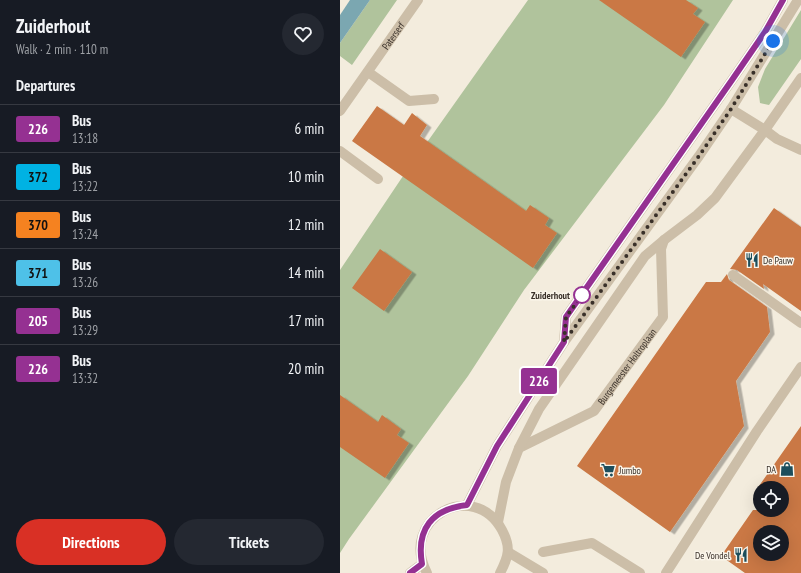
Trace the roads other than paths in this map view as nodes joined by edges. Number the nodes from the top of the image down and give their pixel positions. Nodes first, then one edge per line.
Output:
1 (418, 0) edge
2 (783, 0) edge
3 (798, 0) edge
4 (368, 72) junction
5 (801, 78) edge
6 (801, 90) edge
7 (434, 99) dead end
8 (731, 109) junction
9 (780, 109) junction
10 (340, 111) edge
11 (765, 130) junction
12 (801, 150) edge
13 (340, 151) edge
14 (378, 179) dead end
15 (664, 240) junction
16 (733, 275) dead end
17 (801, 323) edge
18 (564, 342) junction
19 (801, 367) edge
20 (519, 448) junction
21 (467, 505) junction
22 (498, 522) junction
23 (508, 552) junction
24 (543, 552) dead end
25 (422, 564) junction
26 (410, 573) edge
27 (427, 573) edge
28 (500, 573) edge
29 (543, 573) edge
30 (640, 573) edge
31 (666, 573) edge

1 - 4 street, Paterserf
2 - 18 street
3 - 8 street
4 - 7 street
4 - 10 street, Paterserf
5 - 9 street
6 - 9 street
8 - 11 street
8 - 18 street
9 - 11 street
11 - 12 street
11 - 15 street
13 - 14 street
15 - 20 street
15 - 20 street, Burgemeester Holtroplaan
16 - 17 street
18 - 21 street
19 - 31 street
20 - 22 street
21 - 22 street
21 - 25 street
22 - 23 street
23 - 28 street
23 - 29 street
24 - 30 street
25 - 26 street
25 - 27 street

